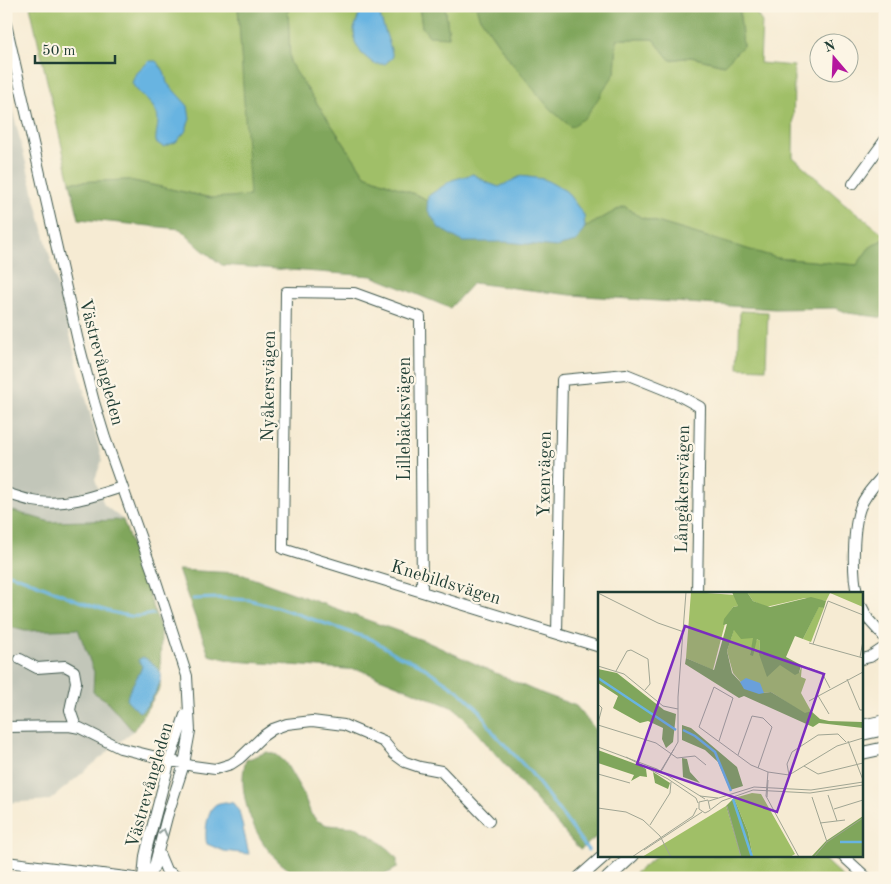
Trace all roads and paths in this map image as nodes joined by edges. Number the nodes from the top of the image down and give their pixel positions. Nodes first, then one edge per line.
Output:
1 (6, 24) edge
2 (8, 38) edge
3 (885, 140) edge
4 (853, 184) dead end
5 (354, 293) joint
6 (626, 374) joint
7 (885, 473) edge
8 (122, 487) junction
9 (6, 493) edge
10 (283, 549) joint
11 (422, 591) junction
12 (697, 592) edge
13 (857, 592) edge
14 (864, 611) edge
15 (557, 633) junction
16 (885, 638) edge
17 (598, 646) edge
18 (885, 647) edge
19 (864, 659) edge
20 (20, 660) dead end
21 (189, 702) junction
22 (885, 720) edge
23 (864, 725) edge
24 (6, 727) edge
25 (76, 727) junction
26 (885, 729) edge
27 (864, 734) edge
28 (885, 748) edge
29 (864, 752) edge
30 (170, 760) junction
31 (184, 764) junction
32 (489, 821) dead end
33 (158, 851) junction
34 (144, 856) junction
35 (604, 856) edge
36 (632, 856) edge
37 (843, 856) edge
38 (6, 862) edge
39 (121, 875) junction
40 (6, 877) edge
41 (18, 878) edge
42 (134, 878) edge
43 (143, 878) edge
44 (148, 878) edge
45 (179, 878) edge
46 (579, 878) edge
47 (608, 878) edge
48 (867, 878) edge

1 - 2 street, Västrevångleden
2 - 8 street, Västrevångleden
3 - 4 street
5 - 10 street, Nyåkersvägen
5 - 11 street, Lillebäcksvägen
6 - 12 street, Långåkersvägen
6 - 15 street, Yxenvägen
7 - 13 street
8 - 9 street
8 - 21 street, Västrevångleden
10 - 11 street, Knebildsvägen
11 - 15 street, Knebildsvägen
14 - 16 street
15 - 17 street, Knebildsvägen
18 - 19 street
20 - 25 street
21 - 30 street, Västrevångleden
21 - 31 street, Västrevångleden
22 - 23 street
24 - 25 street
25 - 30 street
26 - 27 main road
28 - 29 main road
30 - 31 street
30 - 34 street, Västrevångleden
31 - 32 street
33 -> 31 street, Västrevångleden
33 - 44 street, Västrevångleden
33 - 45 street
34 - 39 street
34 - 43 street, Västrevångleden
35 - 46 main road
36 - 47 main road
37 - 48 street
38 - 39 street
39 - 42 street
40 - 41 street

